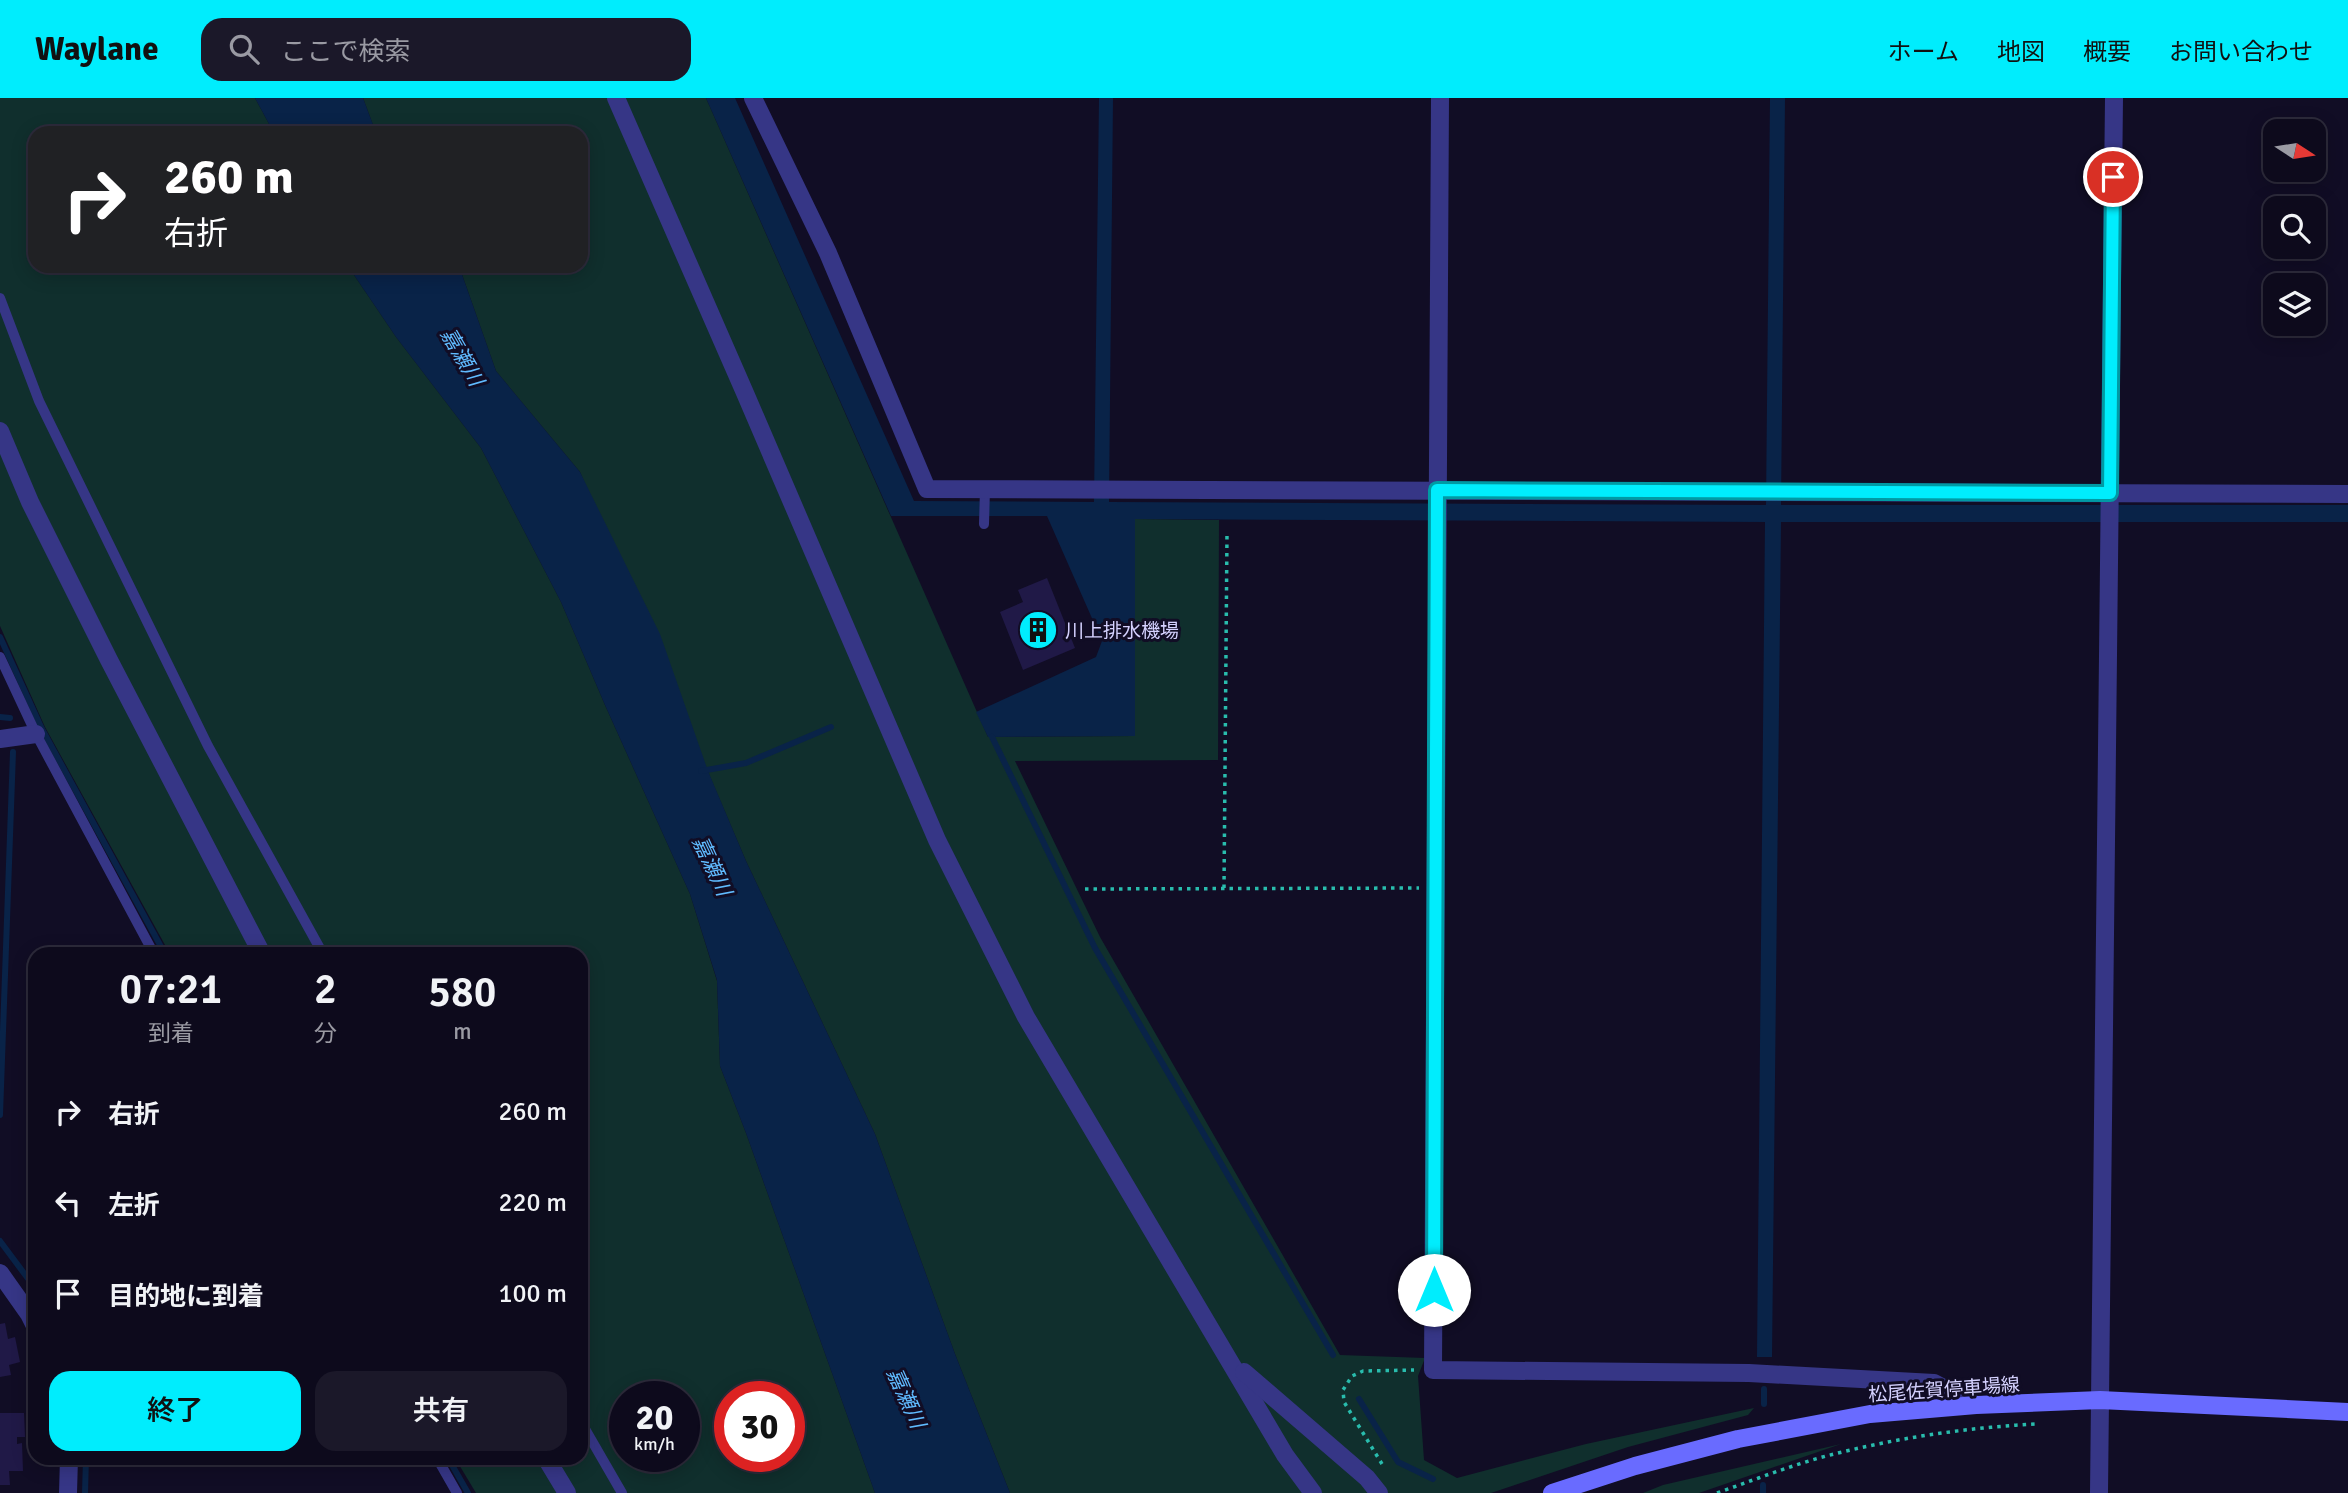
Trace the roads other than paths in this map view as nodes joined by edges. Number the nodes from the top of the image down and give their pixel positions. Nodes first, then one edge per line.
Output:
1 (615, 98) edge
2 (753, 98) edge
3 (1440, 98) edge
4 (2114, 98) edge
5 (0, 298) edge
6 (0, 431) edge
7 (985, 489) junction
8 (1437, 490) junction
9 (2110, 493) junction
10 (2348, 494) edge
11 (984, 524) dead end
12 (0, 657) edge
13 (36, 734) junction
14 (0, 739) edge
15 (150, 947) edge
16 (258, 947) edge
17 (319, 947) edge
18 (0, 1273) edge
19 (28, 1313) edge
20 (1232, 1362) junction
21 (2100, 1400) junction
22 (1976, 1405) junction
23 (2348, 1412) edge
24 (588, 1434) edge
25 (69, 1465) edge
26 (441, 1465) edge
27 (550, 1465) edge
28 (68, 1493) edge
29 (457, 1493) edge
30 (567, 1493) edge
31 (622, 1493) edge
32 (1313, 1493) edge
33 (1379, 1493) edge
34 (1552, 1493) edge
35 (2099, 1493) edge

1 - 20 street
2 - 7 street
3 - 8 street
4 - 9 street
5 - 17 lane
6 - 16 street
7 - 8 street
7 - 11 lane
8 - 9 street
8 - 22 street
9 - 10 street
9 - 21 street
12 - 13 lane
13 - 14 street
13 - 15 lane
18 - 19 street
20 - 32 street
20 - 33 street
21 - 22 main road, 松尾佐賀停車場線
21 - 23 main road, 松尾佐賀停車場線
21 - 35 street
22 - 34 main road, 松尾佐賀停車場線
24 - 31 lane
25 - 28 street
26 - 29 lane
27 - 30 street

